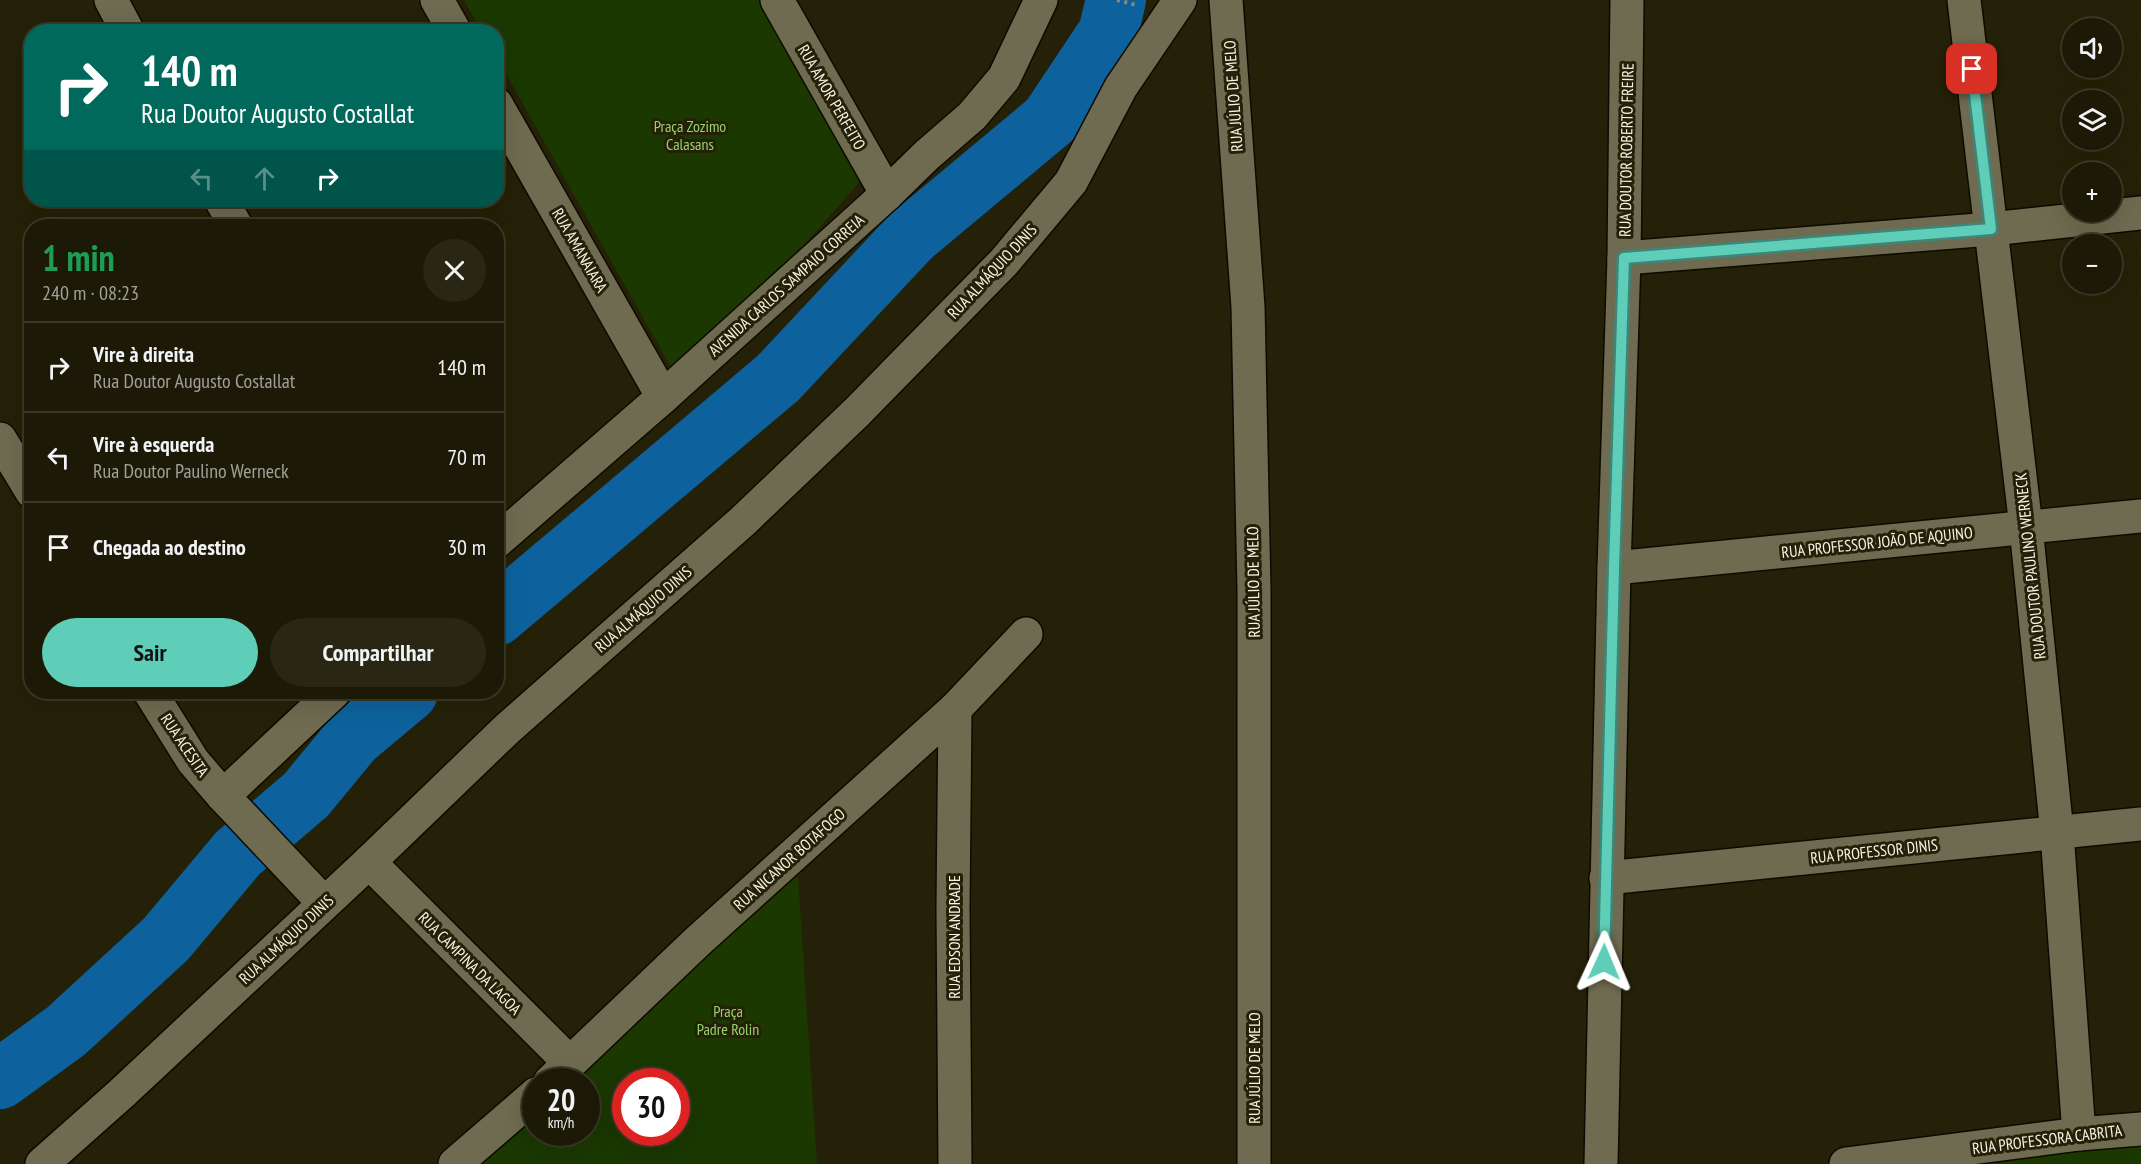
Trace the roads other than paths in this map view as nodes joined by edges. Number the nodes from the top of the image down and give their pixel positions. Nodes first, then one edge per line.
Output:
1 (111, 0) edge
2 (437, 0) edge
3 (777, 0) edge
4 (1041, 0) edge
5 (1180, 0) edge
6 (1226, 0) edge
7 (1627, 0) edge
8 (1964, 0) edge
9 (124, 24) edge
10 (450, 24) edge
11 (504, 118) edge
12 (887, 194) junction
13 (2141, 213) edge
14 (1991, 229) junction
15 (1624, 258) junction
16 (663, 397) junction
17 (0, 439) edge
18 (24, 479) edge
19 (2141, 516) edge
20 (2026, 527) junction
21 (504, 535) edge
22 (1614, 568) junction
23 (1026, 634) dead end
24 (154, 699) edge
25 (327, 699) edge
26 (955, 709) junction
27 (230, 803) junction
28 (2141, 824) edge
29 (2057, 833) junction
30 (369, 862) junction
31 (1606, 878) junction
32 (324, 903) junction
33 (556, 1068) edge
34 (564, 1068) edge
35 (522, 1106) edge
36 (2141, 1129) edge
37 (2079, 1134) junction
38 (1900, 1161) edge
39 (42, 1164) edge
40 (455, 1164) edge
41 (955, 1164) edge
42 (1254, 1164) edge
43 (1601, 1164) edge
44 (1846, 1164) edge

1 - 9 street
2 - 10 street
3 - 12 street, RUA AMOR PERFEITO
4 - 12 street, AVENIDA CARLOS SAMPAIO CORREIA
5 - 30 street, RUA ALMÁQUIO DINIS
6 - 42 street, RUA JÚLIO DE MELO
7 - 15 street, RUA DOUTOR ROBERTO FREIRE
8 - 14 street, RUA DOUTOR PAULINO WERNECK
11 - 16 street, RUA AMANAIARA
12 - 16 street, AVENIDA CARLOS SAMPAIO CORREIA
13 - 14 street
14 - 15 street
14 - 20 street, RUA DOUTOR PAULINO WERNECK
15 - 22 street, RUA DOUTOR ROBERTO FREIRE
16 - 21 street, AVENIDA CARLOS SAMPAIO CORREIA
17 - 18 street
19 - 20 street, RUA PROFESSOR JOÃO DE AQUINO
20 - 22 street, RUA PROFESSOR JOÃO DE AQUINO
20 - 29 street, RUA DOUTOR PAULINO WERNECK
22 - 31 street, RUA DOUTOR ROBERTO FREIRE
23 - 26 street, RUA NICANOR BOTAFOGO
24 - 27 street, RUA ACESITA
25 - 27 street
26 - 34 street, RUA NICANOR BOTAFOGO
26 - 41 street, RUA EDSON ANDRADE
27 - 32 street, RUA ACESITA
28 - 29 street, RUA PROFESSOR DINIS
29 - 31 street, RUA PROFESSOR DINIS
29 - 37 street, RUA DOUTOR PAULINO WERNECK
30 - 32 street, RUA ALMÁQUIO DINIS
30 - 33 street, RUA CAMPINA DA LAGOA
31 - 43 street, RUA DOUTOR ROBERTO FREIRE
32 - 39 street, RUA ALMÁQUIO DINIS
35 - 40 street
36 - 37 street, RUA PROFESSORA CABRITA
37 - 38 street, RUA PROFESSORA CABRITA
38 - 44 street, RUA PROFESSORA CABRITA

